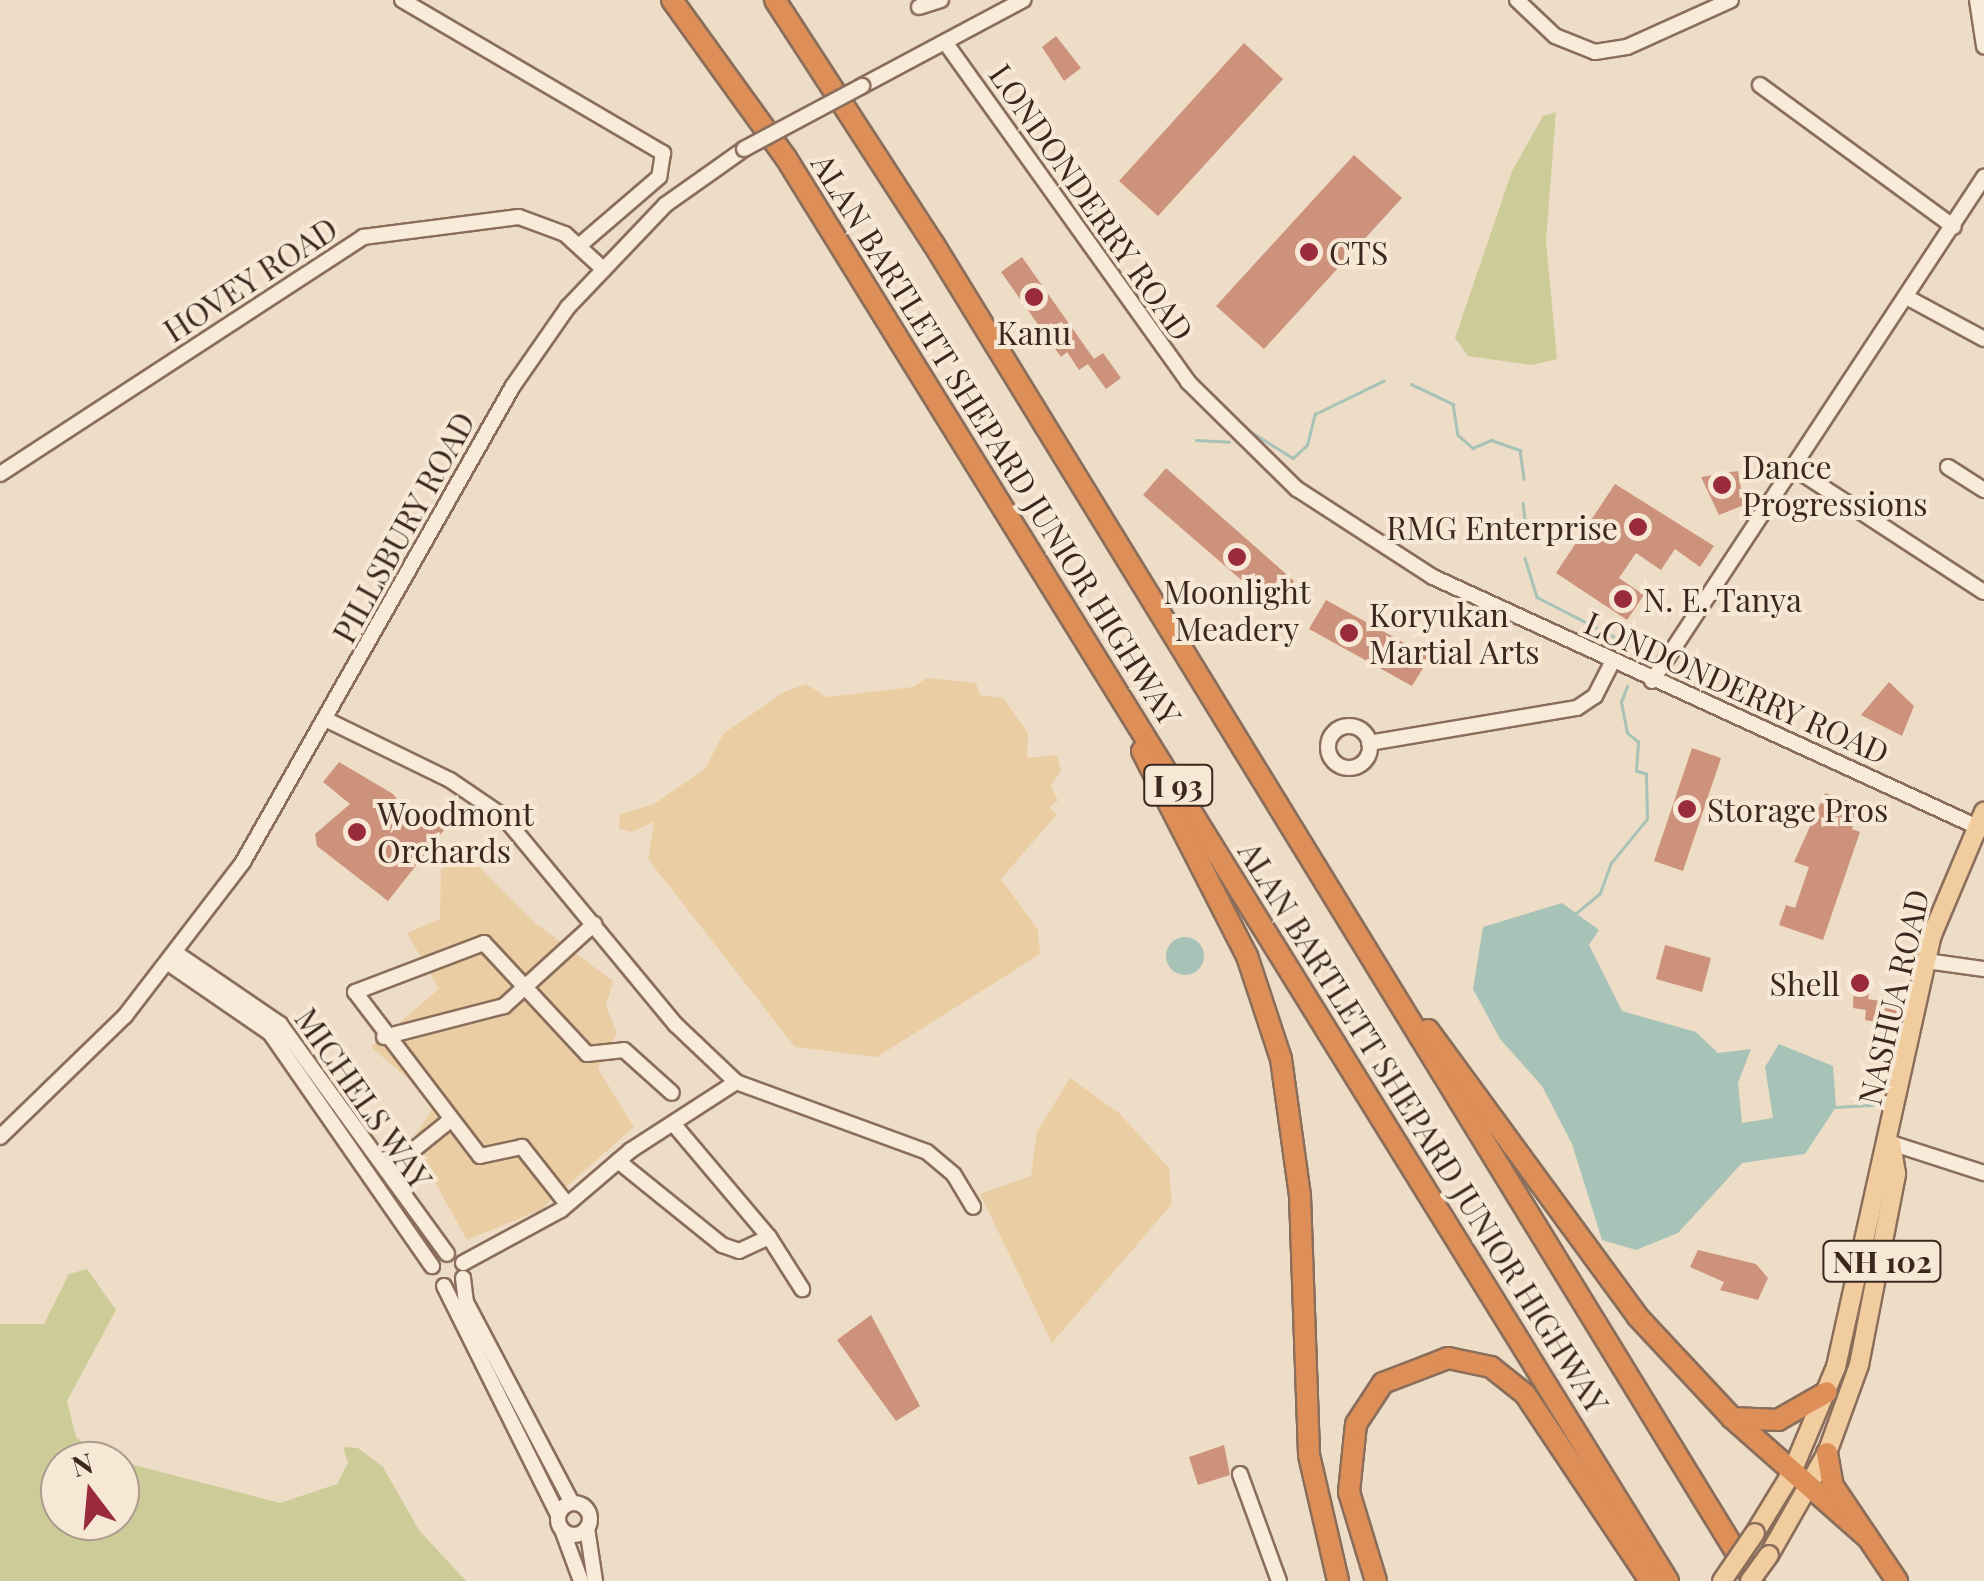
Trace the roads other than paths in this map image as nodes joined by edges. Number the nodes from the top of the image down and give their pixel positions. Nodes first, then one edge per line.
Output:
1 (402, 0) edge
2 (672, 0) edge
3 (776, 0) edge
4 (941, 0) edge
5 (1023, 0) edge
6 (1516, 0) edge
7 (1732, 0) edge
8 (1976, 0) edge
9 (919, 7) dead end
10 (945, 42) junction
11 (1984, 46) edge
12 (1760, 86) dead end
13 (1984, 177) edge
14 (1954, 227) junction
15 (580, 245) junction
16 (603, 268) junction
17 (1910, 299) junction
18 (1984, 339) edge
19 (1948, 467) dead end
20 (1795, 469) junction
21 (0, 474) edge
22 (1984, 490) edge
23 (1984, 592) edge
24 (1076, 625) junction
25 (1612, 662) junction
26 (1652, 681) junction
27 (325, 719) junction
28 (1369, 743) dead end
29 (1982, 822) edge
30 (594, 924) junction
31 (1348, 924) junction
32 (172, 958) junction
33 (1926, 960) junction
34 (1984, 969) edge
35 (528, 985) junction
36 (384, 1036) junction
37 (736, 1082) junction
38 (672, 1093) dead end
39 (448, 1122) junction
40 (676, 1127) junction
41 (0, 1136) edge
42 (1891, 1143) junction
43 (618, 1161) junction
44 (391, 1168) dead end
45 (1984, 1172) edge
46 (567, 1204) junction
47 (973, 1207) dead end
48 (769, 1237) junction
49 (447, 1254) junction
50 (432, 1266) junction
51 (463, 1270) junction
52 (444, 1286) junction
53 (802, 1290) dead end
54 (1827, 1392) junction
55 (1732, 1418) junction
56 (1827, 1453) junction
57 (1240, 1474) dead end
58 (1791, 1474) junction
59 (1809, 1490) junction
60 (572, 1503) junction
61 (558, 1515) junction
62 (587, 1528) junction
63 (563, 1532) junction
64 (1866, 1536) junction
65 (580, 1581) edge
66 (594, 1581) edge
67 (1279, 1581) edge
68 (1338, 1581) edge
69 (1376, 1581) edge
70 (1650, 1581) edge
71 (1668, 1581) edge
72 (1722, 1581) edge
73 (1752, 1581) edge
74 (1897, 1581) edge

1 - 15 street
2 - 24 highway, ALAN BARTLETT SHEPARD JUNIOR HIGHWAY / I 93
3 - 31 highway, ALAN BARTLETT SHEPARD JUNIOR HIGHWAY / I 93
4 - 9 street
5 - 10 street, PILLSBURY ROAD
6 - 7 street
8 - 11 street
10 - 16 street, PILLSBURY ROAD, bridge
10 - 25 street, LONDONDERRY ROAD
12 - 14 street
13 - 14 street
14 - 17 street
15 - 16 street, HOVEY ROAD
15 - 21 street, HOVEY ROAD
16 - 27 street, PILLSBURY ROAD
17 - 18 street
17 - 20 street
19 - 22 street
20 - 23 street
20 - 26 street
24 - 68 highway
24 - 71 highway, ALAN BARTLETT SHEPARD JUNIOR HIGHWAY / I 93
25 - 26 street, LONDONDERRY ROAD
25 - 28 street
26 - 29 street, LONDONDERRY ROAD
27 - 30 street
27 - 32 street, PILLSBURY ROAD
29 - 33 main road, NASHUA ROAD / NH 102
30 - 35 street
30 - 37 street
31 - 55 highway
31 - 73 highway, ALAN BARTLETT SHEPARD JUNIOR HIGHWAY / I 93
32 - 41 street, PILLSBURY ROAD
32 - 49 street, MICHELS WAY
32 - 50 street, MICHELS WAY
33 - 34 street
33 - 42 main road, NASHUA ROAD / NH 102
35 - 36 street
35 - 36 street
35 - 38 street
36 - 39 street
37 - 40 street
37 - 47 street
39 - 44 street
39 - 46 street
40 - 43 street
40 - 48 street
42 - 45 street
42 - 54 main road, NASHUA ROAD / NH 102
42 - 56 main road, NASHUA ROAD / NH 102
43 - 46 street
43 - 48 street
46 - 51 street
48 - 53 street
49 - 50 street
49 - 51 street
50 - 52 street, MICHELS WAY
51 - 52 street
51 - 60 street
52 - 61 street
54 - 55 highway
54 - 58 main road, NASHUA ROAD / NH 102
55 - 58 highway
56 - 59 main road, NASHUA ROAD / NH 102
56 - 64 highway
57 - 67 street
58 - 59 highway
58 - 72 main road, NASHUA ROAD / NH 102, bridge
59 - 64 highway
59 - 73 main road, NASHUA ROAD / NH 102, bridge
60 - 61 street
60 - 62 street
61 - 63 street
62 - 63 street
62 - 66 street
63 - 65 street
64 - 74 highway
69 - 70 highway

